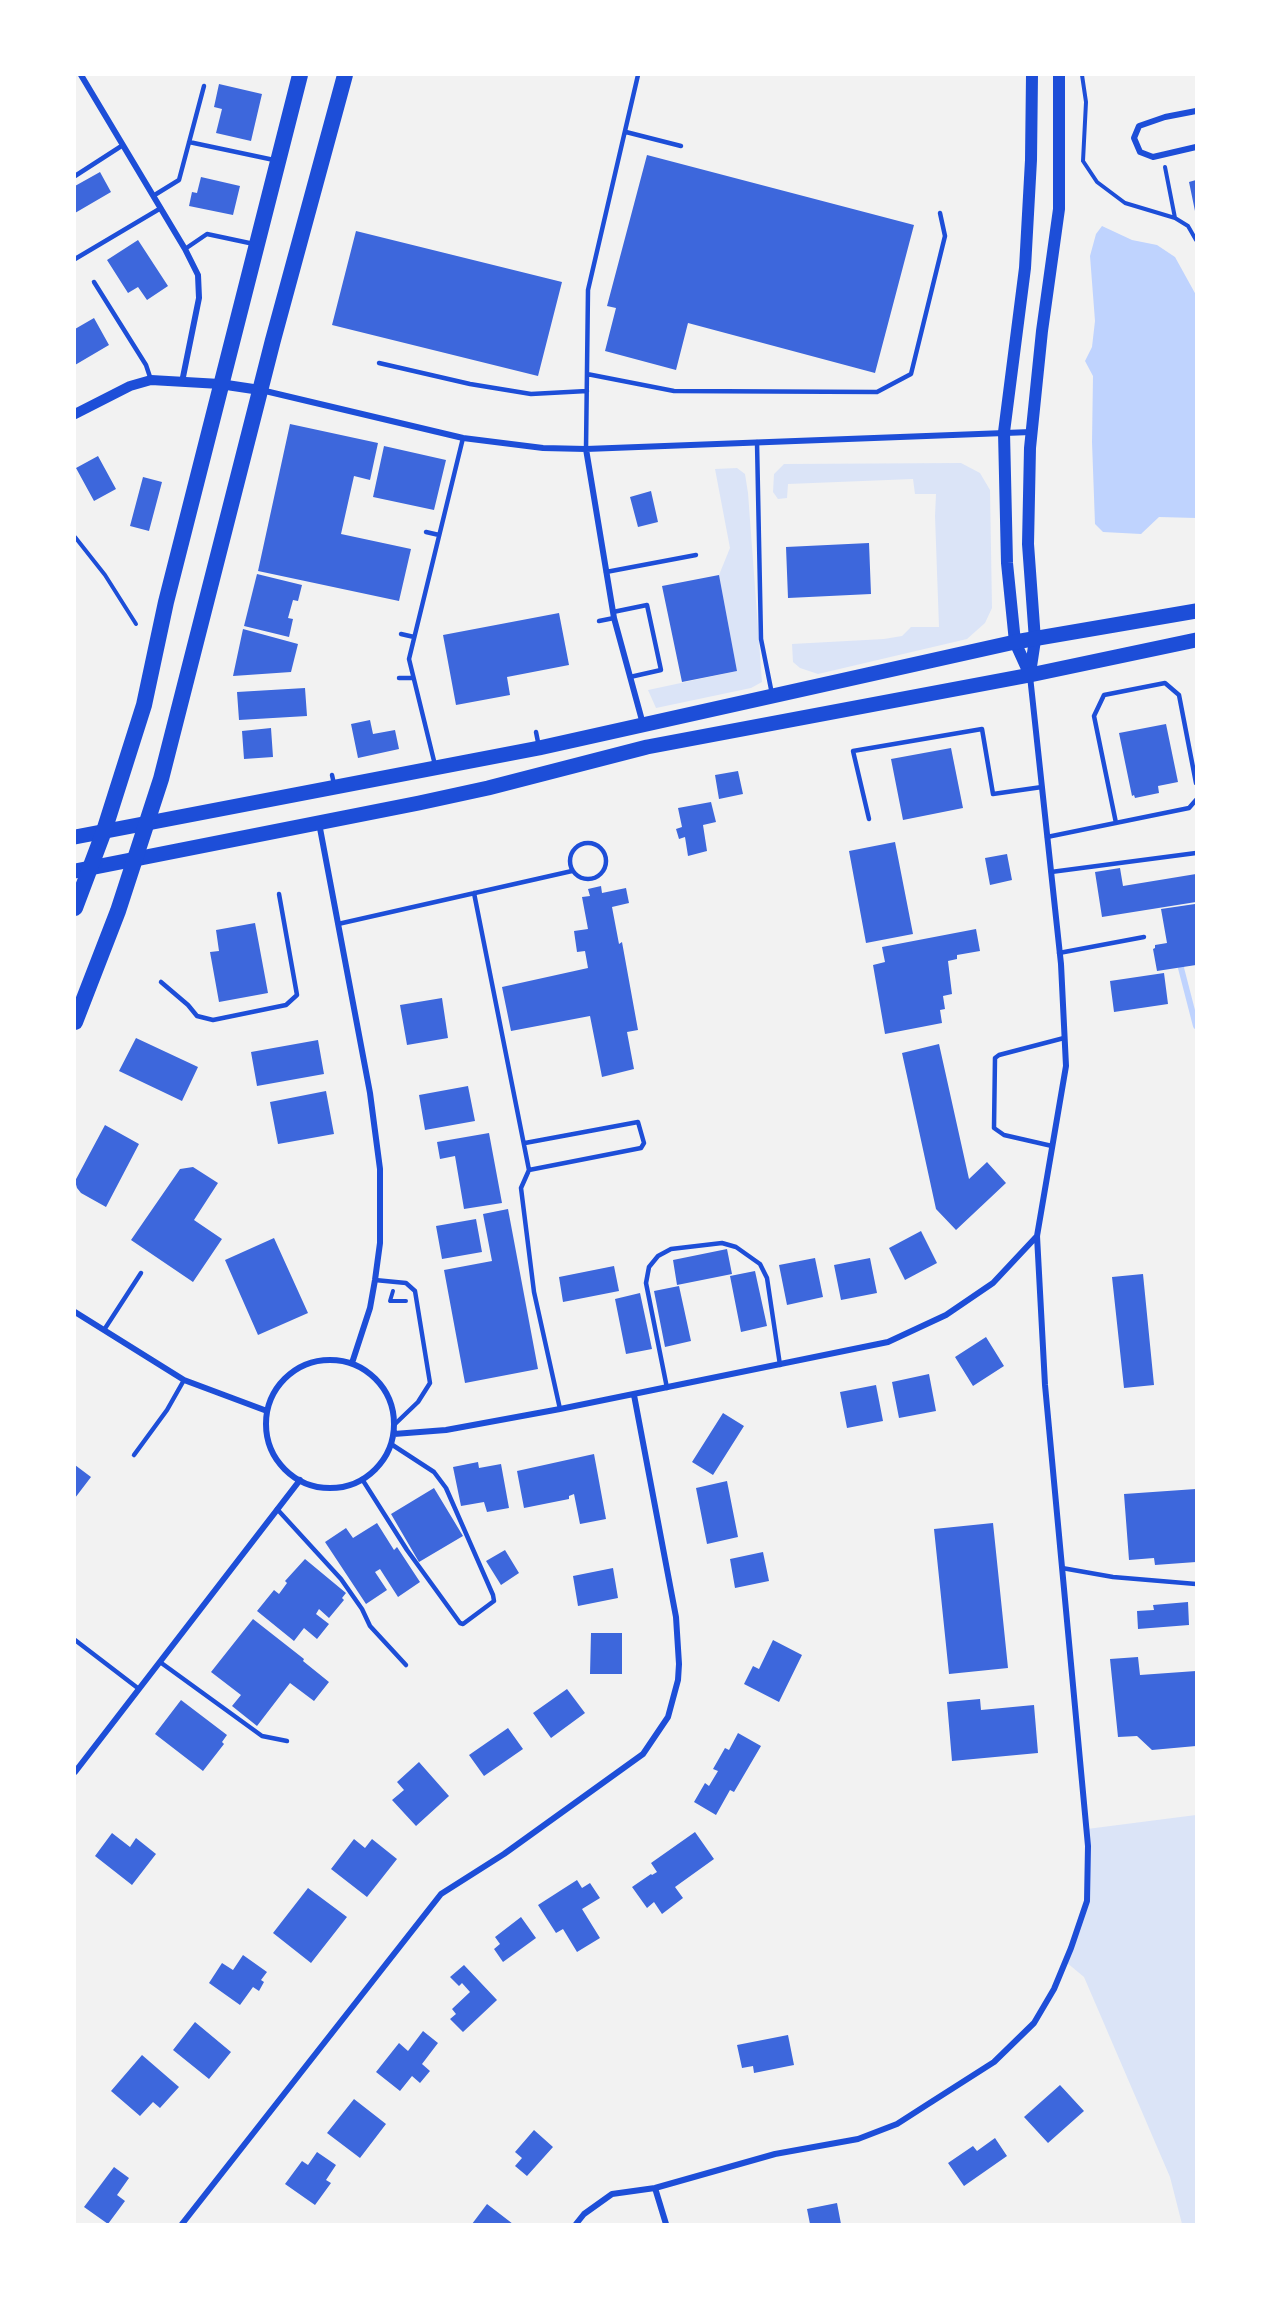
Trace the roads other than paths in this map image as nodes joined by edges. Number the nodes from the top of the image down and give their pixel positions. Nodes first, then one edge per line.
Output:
1 (81, 75) edge
2 (300, 75) edge
3 (345, 75) edge
4 (639, 75) edge
5 (1032, 75) edge
6 (1059, 75) edge
7 (204, 86) dead end
8 (1196, 111) edge
9 (626, 132) junction
10 (189, 142) junction
11 (123, 145) junction
12 (681, 146) dead end
13 (1196, 147) edge
14 (279, 161) junction
15 (75, 176) edge
16 (153, 196) junction
17 (161, 208) junction
18 (940, 213) dead end
19 (257, 244) junction
20 (185, 249) junction
21 (75, 259) edge
22 (94, 282) dead end
23 (379, 363) dead end
24 (587, 374) junction
25 (152, 380) junction
26 (182, 382) junction
27 (220, 384) junction
28 (260, 390) junction
29 (587, 392) junction
30 (75, 414) edge
31 (1004, 432) junction
32 (1031, 432) junction
33 (463, 438) junction
34 (757, 442) junction
35 (586, 449) junction
36 (426, 532) dead end
37 (439, 535) junction
38 (696, 555) dead end
39 (606, 572) junction
40 (1196, 611) edge
41 (614, 615) junction
42 (599, 621) dead end
43 (401, 634) dead end
44 (414, 638) junction
45 (1035, 640) junction
46 (1196, 640) edge
47 (1015, 642) junction
48 (1030, 675) junction
49 (630, 677) junction
50 (399, 678) dead end
51 (413, 678) junction
52 (772, 695) junction
53 (643, 725) junction
54 (536, 732) dead end
55 (539, 748) junction
56 (435, 768) junction
57 (1196, 783) edge
58 (1042, 787) junction
59 (1196, 800) edge
60 (869, 819) dead end
61 (148, 823) junction
62 (319, 823) junction
63 (1116, 823) junction
64 (104, 831) junction
65 (75, 837) edge
66 (1047, 837) junction
67 (1196, 853) edge
68 (136, 859) junction
69 (83, 869) edge
70 (572, 871) junction
71 (1051, 872) junction
72 (474, 893) junction
73 (279, 894) dead end
74 (75, 908) edge
75 (338, 924) junction
76 (1144, 937) dead end
77 (1059, 952) junction
78 (161, 982) dead end
79 (75, 1022) edge
80 (1064, 1038) junction
81 (525, 1143) junction
82 (1052, 1146) junction
83 (529, 1170) junction
84 (1037, 1236) junction
85 (141, 1274) dead end
86 (375, 1280) junction
87 (75, 1312) edge
88 (104, 1330) junction
89 (352, 1363) junction
90 (780, 1365) junction
91 (184, 1380) junction
92 (667, 1388) junction
93 (634, 1395) junction
94 (560, 1409) junction
95 (267, 1411) junction
96 (394, 1425) junction
97 (394, 1434) junction
98 (391, 1444) junction
99 (134, 1455) dead end
100 (362, 1479) junction
101 (300, 1480) junction
102 (278, 1509) junction
103 (1062, 1568) junction
104 (1196, 1584) edge
105 (75, 1640) edge
106 (160, 1662) junction
107 (406, 1665) dead end
108 (139, 1689) junction
109 (287, 1741) dead end
110 (75, 1772) edge
111 (656, 2188) junction
112 (182, 2224) edge
113 (576, 2224) edge
114 (666, 2224) edge

1 - 11 street
2 - 14 highway
3 - 28 highway
4 - 9 lane
5 - 31 main road
6 - 32 main road
7 - 10 lane
8 - 13 street
9 - 12 lane
9 - 24 lane
10 - 14 lane
10 - 16 lane
11 - 15 lane
11 - 16 street
14 - 19 highway
16 - 17 street
17 - 20 street
17 - 21 lane
18 - 24 lane
19 - 20 lane
19 - 27 highway
20 - 26 street
22 - 25 lane
23 - 29 lane
24 - 29 lane
25 - 26 street
25 - 30 street
26 - 27 street
27 - 28 street
27 - 64 highway
28 - 33 street
28 - 61 highway
29 - 35 lane
31 - 32 street
31 - 34 street
31 - 47 main road
32 - 45 main road
33 - 35 street
33 - 37 lane
34 - 35 street
34 - 52 lane
35 - 39 street
36 - 37 lane
37 - 44 lane
38 - 39 lane
39 - 41 street
40 - 45 main road
41 - 42 lane
41 - 49 street
41 - 49 lane
43 - 44 lane
44 - 51 lane
45 - 47 main road
45 - 48 main road
46 - 48 main road
47 - 48 main road
47 - 52 main road
48 - 58 street
48 - 62 main road
49 - 53 street
50 - 51 lane
51 - 56 lane
52 - 53 main road
53 - 55 main road
54 - 55 lane
55 - 56 main road
56 - 61 main road
57 - 63 lane
58 - 60 lane
58 - 66 street
59 - 63 lane
61 - 64 main road
61 - 68 highway
62 - 68 main road
62 - 75 street
63 - 66 lane
64 - 65 main road
64 - 69 highway
66 - 71 street
67 - 71 lane
68 - 69 main road
68 - 79 highway
69 - 74 highway
70 - 70 lane
70 - 72 lane
71 - 77 street
72 - 75 lane
72 - 81 lane
73 - 78 lane
75 - 86 street
76 - 77 lane
77 - 80 street
80 - 82 street
80 - 82 lane
81 - 83 lane
81 - 83 lane
82 - 84 street
83 - 94 lane
84 - 90 street
84 - 103 street
85 - 88 lane
86 - 89 street
86 - 96 lane
87 - 88 street
88 - 91 street
89 - 95 street
89 - 96 street
90 - 92 street
90 - 92 lane
91 - 95 street
91 - 99 lane
92 - 93 street
93 - 94 street
93 - 112 street
94 - 97 street
95 - 101 street
96 - 97 street
97 - 98 street
98 - 100 street
98 - 100 lane
100 - 101 street
101 - 102 street
102 - 106 street
102 - 107 lane
103 - 104 lane
103 - 111 street
105 - 108 lane
106 - 108 street
106 - 109 lane
108 - 110 street
111 - 113 street
111 - 114 street

